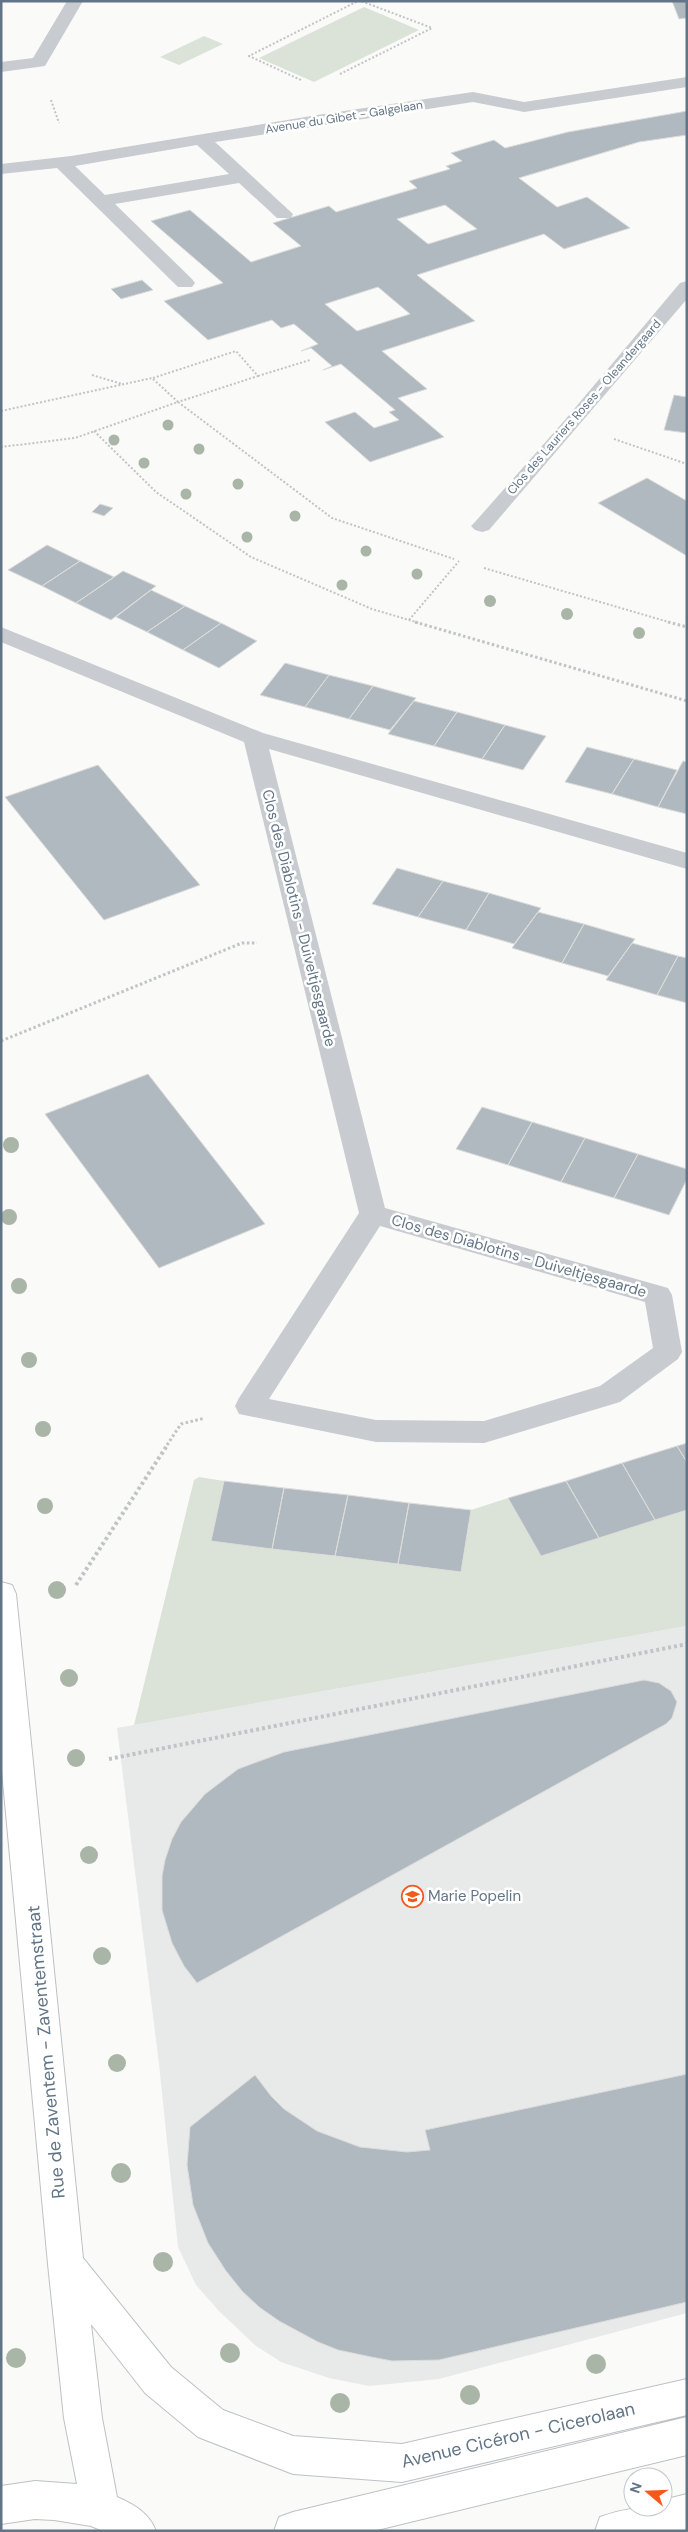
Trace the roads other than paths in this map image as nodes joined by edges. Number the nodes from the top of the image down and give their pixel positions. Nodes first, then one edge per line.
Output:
1 (75, 1) edge
2 (1, 67) edge
3 (687, 82) edge
4 (202, 140) junction
5 (67, 162) junction
6 (1, 169) edge
7 (243, 177) junction
8 (102, 201) junction
9 (284, 214) dead end
10 (185, 283) dead end
11 (687, 287) edge
12 (482, 526) dead end
13 (1, 634) edge
14 (255, 738) junction
15 (687, 861) edge
16 (373, 1214) junction
17 (1, 1594) edge
18 (66, 2264) junction
19 (687, 2398) edge
20 (687, 2436) edge
21 (1, 2506) edge
22 (100, 2508) junction
23 (687, 2513) edge
24 (137, 2531) edge
25 (294, 2531) edge
26 (614, 2531) edge

1 - 2 street
3 - 4 street, Avenue du Gibet - Galgelaan
4 - 5 street, Avenue du Gibet - Galgelaan
4 - 7 street
5 - 6 street, Avenue du Gibet - Galgelaan
5 - 8 street
7 - 8 street
7 - 9 street
8 - 10 street
11 - 12 street, Clos des Lauriers Roses - Oleandergaard
13 - 14 street
14 - 15 street
14 - 16 street, Clos des Diablotins - Duiveltjesgaarde
16 - 16 street, Clos des Diablotins - Duiveltjesgaarde
17 - 18 main road, Rue de Zaventem - Zaventemstraat
18 - 19 main road, Avenue Cicéron - Cicerolaan
18 - 22 main road, Rue de Zaventem - Zaventemstraat
20 - 25 main road
21 - 22 main road
22 - 24 main road
23 - 26 main road

